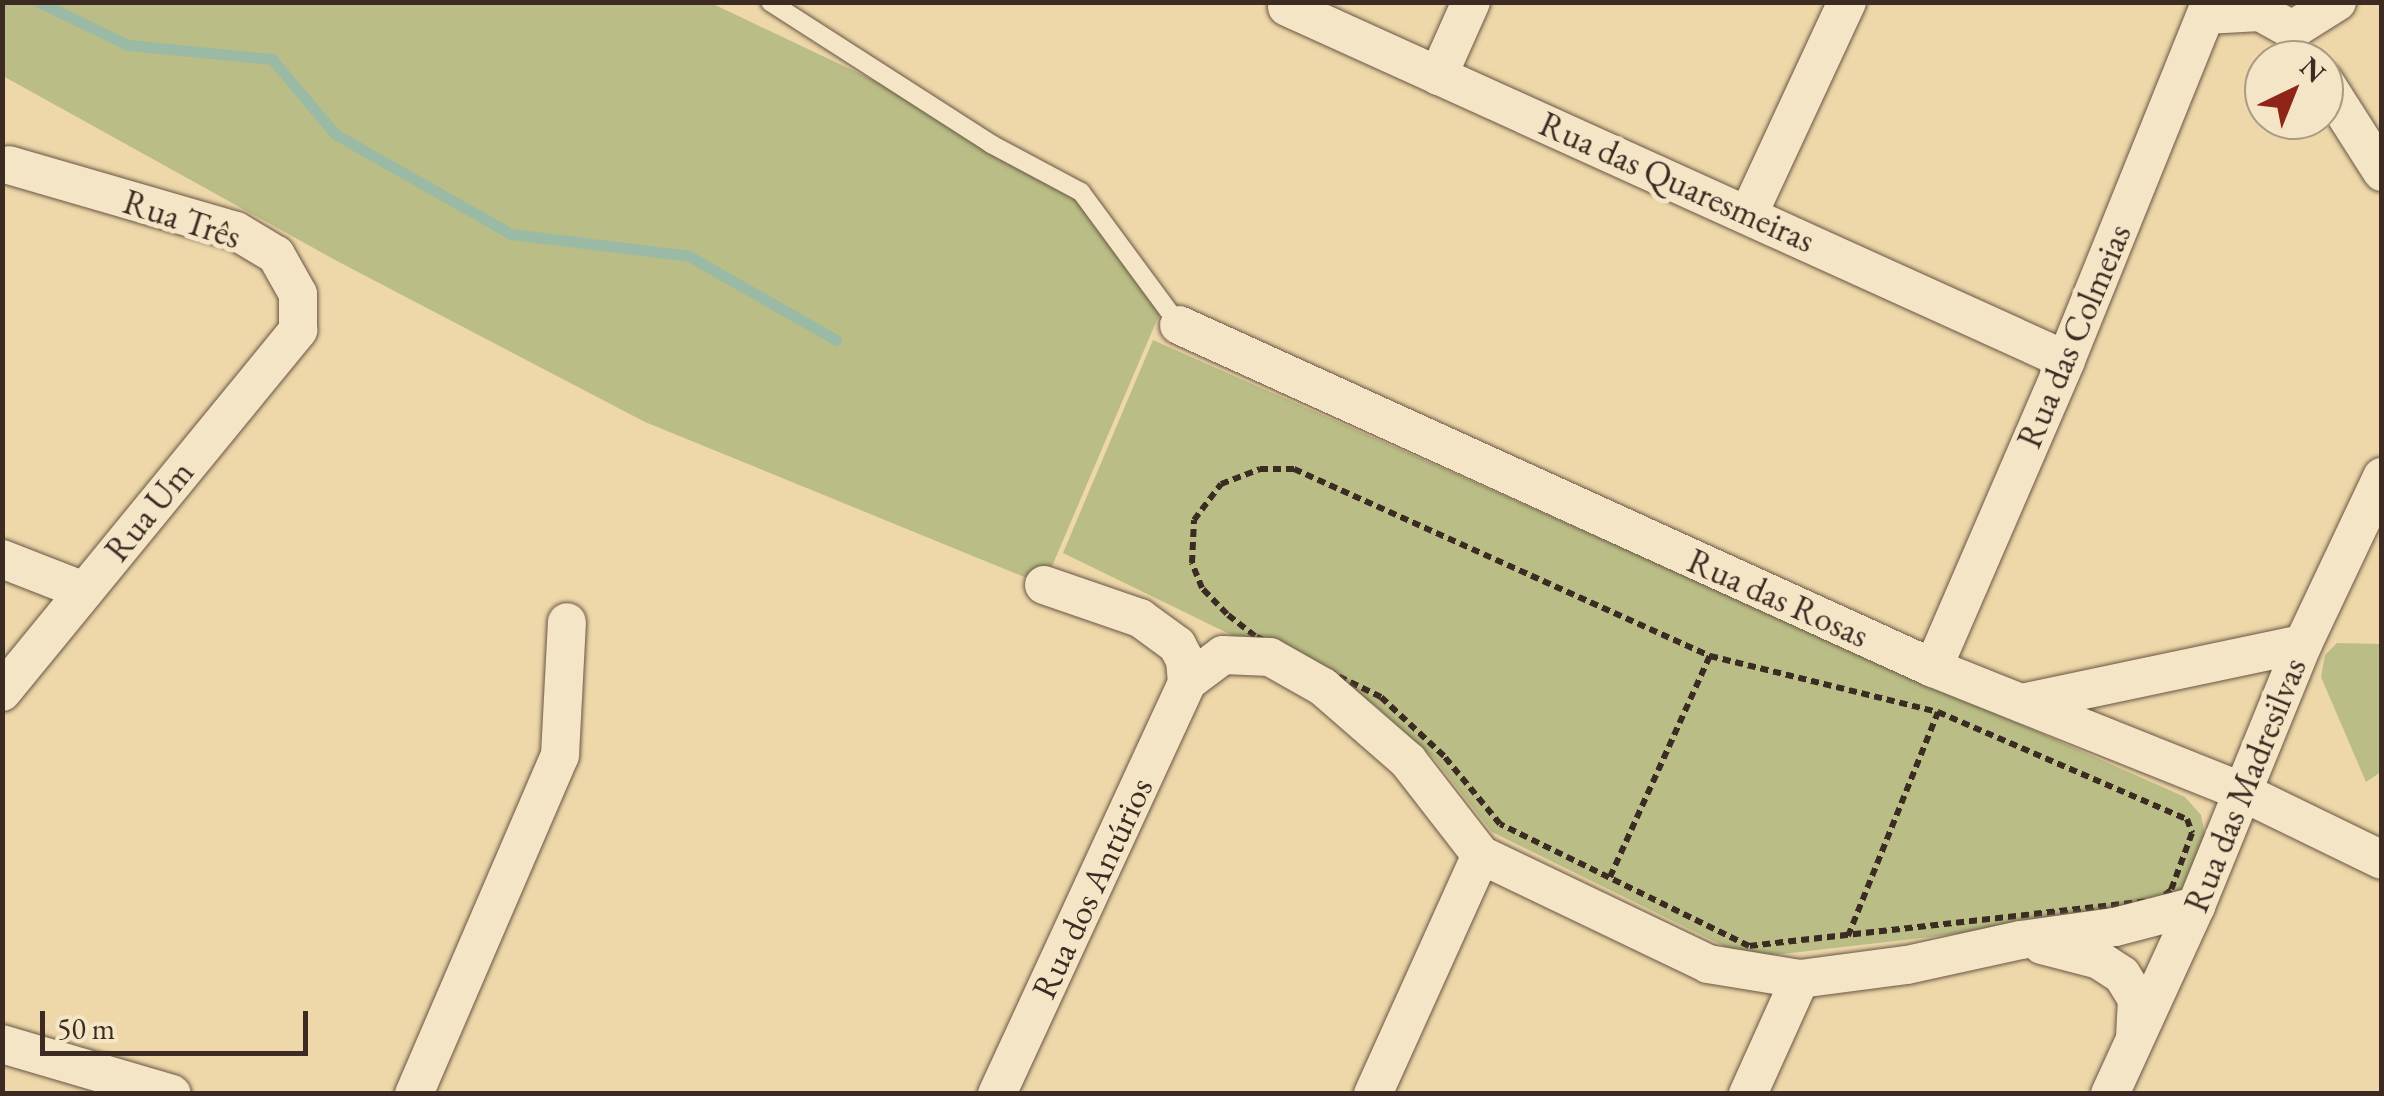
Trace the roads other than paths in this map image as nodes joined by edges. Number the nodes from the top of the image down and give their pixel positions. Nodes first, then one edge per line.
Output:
1 (770, 2) edge
2 (1471, 2) edge
3 (1847, 2) edge
4 (2337, 2) edge
5 (1283, 5) edge
6 (2208, 9) edge
7 (2294, 31) edge
8 (1438, 76) junction
9 (2344, 112) edge
10 (8, 165) dead end
11 (2382, 172) edge
12 (1749, 214) junction
13 (1179, 326) joint
14 (298, 330) joint
15 (2066, 360) junction
16 (2382, 476) edge
17 (2, 559) edge
18 (1044, 585) dead end
19 (84, 590) junction
20 (566, 622) dead end
21 (2303, 644) junction
22 (1933, 668) junction
23 (1187, 682) junction
24 (2, 692) edge
25 (2022, 703) junction
26 (2240, 791) junction
27 (1481, 855) junction
28 (2382, 860) edge
29 (2196, 906) junction
30 (2020, 940) junction
31 (1800, 979) junction
32 (2, 1044) edge
33 (2132, 1046) junction
34 (172, 1094) edge
35 (414, 1094) edge
36 (998, 1094) edge
37 (1372, 1094) edge
38 (1748, 1094) edge
39 (2110, 1094) edge

1 - 13 lane
2 - 8 street
3 - 12 street
4 - 7 street
5 - 8 street, Rua das Quaresmeiras
6 - 7 street
6 - 15 street, Rua das Colmeias
8 - 12 street, Rua das Quaresmeiras
9 - 11 street
10 - 14 street, Rua Três
12 - 15 street, Rua das Quaresmeiras
13 - 22 street, Rua das Rosas
14 - 19 street, Rua Um
15 - 22 street, Rua das Colmeias
16 - 21 street, Rua das Madresilvas
17 - 19 street
18 - 23 street
19 - 24 street, Rua Um
20 - 35 street
21 - 25 street
21 - 26 street, Rua das Madresilvas
22 - 25 street, Rua das Rosas
23 - 27 street
23 - 36 street, Rua dos Antúrios
25 - 26 street, Rua das Rosas
26 - 28 street, Rua das Rosas
26 - 29 street, Rua das Madresilvas
27 - 31 street
27 - 37 street
29 - 30 street
29 - 33 street, Rua das Madresilvas
30 - 31 street
30 - 33 street
31 - 38 street
32 - 34 street
33 - 39 street, Rua das Madresilvas

